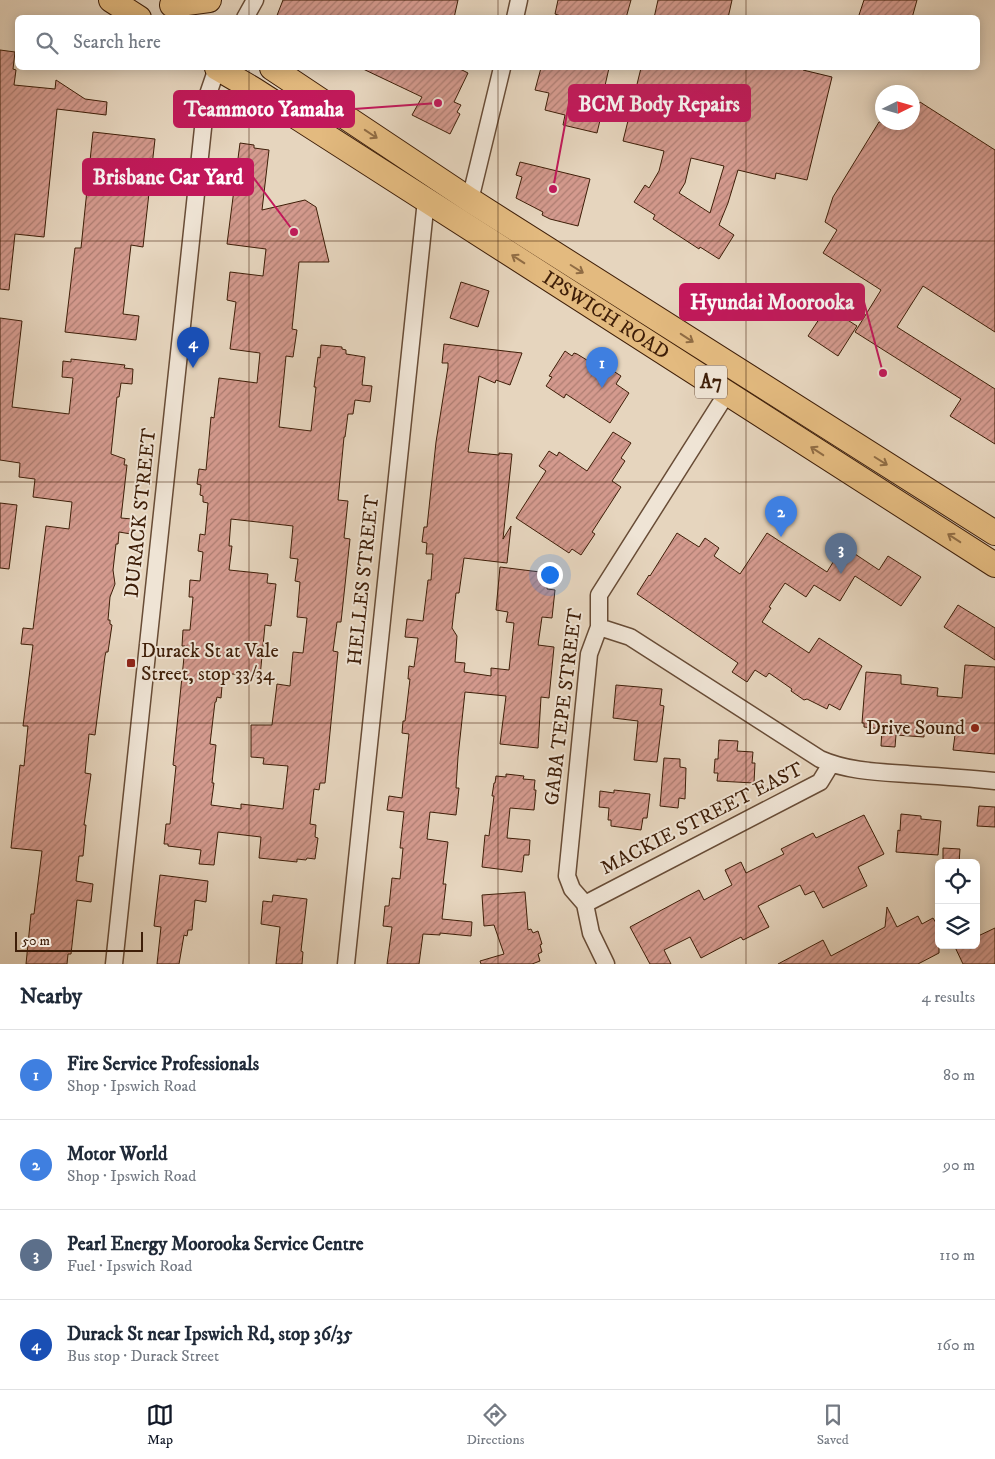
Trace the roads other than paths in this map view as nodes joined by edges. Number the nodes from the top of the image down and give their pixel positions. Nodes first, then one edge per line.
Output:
1 (112, 0) edge
2 (209, 0) edge
3 (255, 0) edge
4 (519, 0) edge
5 (167, 3) edge
6 (134, 15) edge
7 (187, 15) edge
8 (247, 15) edge
9 (516, 15) edge
10 (216, 70) edge
11 (220, 70) edge
12 (275, 70) edge
13 (502, 70) edge
14 (426, 200) junction
15 (470, 200) junction
16 (727, 393) junction
17 (995, 533) edge
18 (995, 565) edge
19 (600, 627) junction
20 (831, 764) junction
21 (995, 781) edge
22 (585, 904) junction
23 (114, 964) edge
24 (346, 964) edge
25 (606, 964) edge

1 - 6 highway
2 - 5 highway
3 - 8 street
4 - 9 street
5 - 7 highway
10 - 23 street, DURACK STREET
11 - 14 highway, IPSWICH ROAD / A7
12 -> 15 highway, IPSWICH ROAD / A7
13 - 15 street
16 -> 14 highway, IPSWICH ROAD / A7
14 - 24 street, HELLES STREET
15 -> 17 highway, IPSWICH ROAD / A7
18 -> 16 highway, IPSWICH ROAD / A7
16 - 19 street, GABA TEPE STREET
19 - 20 street
19 - 22 street, GABA TEPE STREET
20 - 21 street
20 - 22 street, MACKIE STREET EAST
22 - 25 street, GABA TEPE STREET

